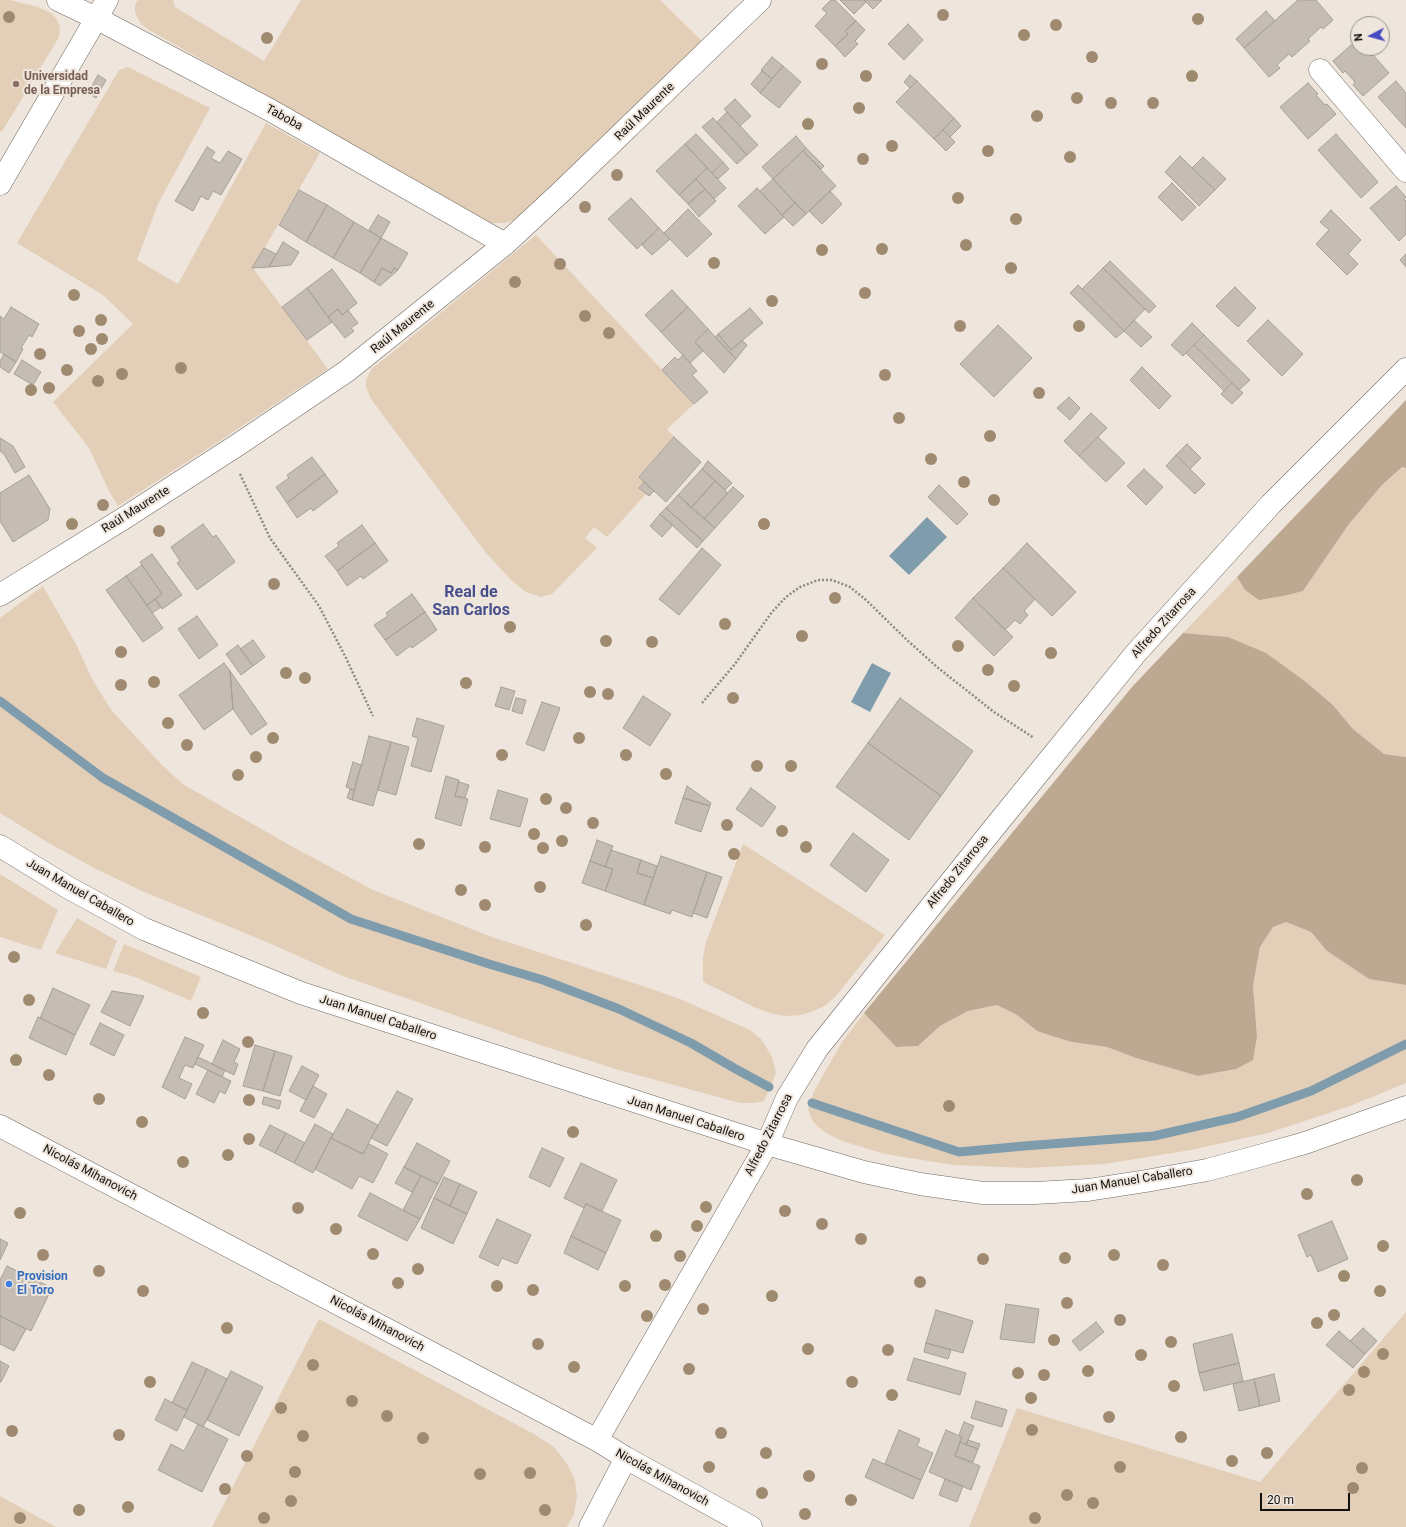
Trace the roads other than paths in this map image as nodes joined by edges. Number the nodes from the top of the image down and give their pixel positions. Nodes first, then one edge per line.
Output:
1 (58, 0) edge
2 (760, 0) edge
3 (101, 9) edge
4 (1320, 70) dead end
5 (1406, 171) edge
6 (3, 172) edge
7 (505, 244) junction
8 (1406, 369) edge
9 (0, 595) edge
10 (0, 846) edge
11 (1406, 1107) edge
12 (0, 1126) edge
13 (767, 1144) junction
14 (597, 1440) junction
15 (626, 1458) junction
16 (590, 1527) edge
17 (751, 1527) edge

1 - 3 street, Taboba
2 - 7 street, Raúl Maurente
3 - 6 street
3 - 7 street, Taboba
4 - 5 street
7 - 9 street, Raúl Maurente
8 - 13 street, Alfredo Zitarrosa
10 - 13 street, Juan Manuel Caballero
11 - 13 street, Juan Manuel Caballero
12 - 14 street, Nicolás Mihanovich
13 - 14 street, Alfredo Zitarrosa
14 - 15 street, Nicolás Mihanovich
15 - 16 street
15 - 17 street, Nicolás Mihanovich

